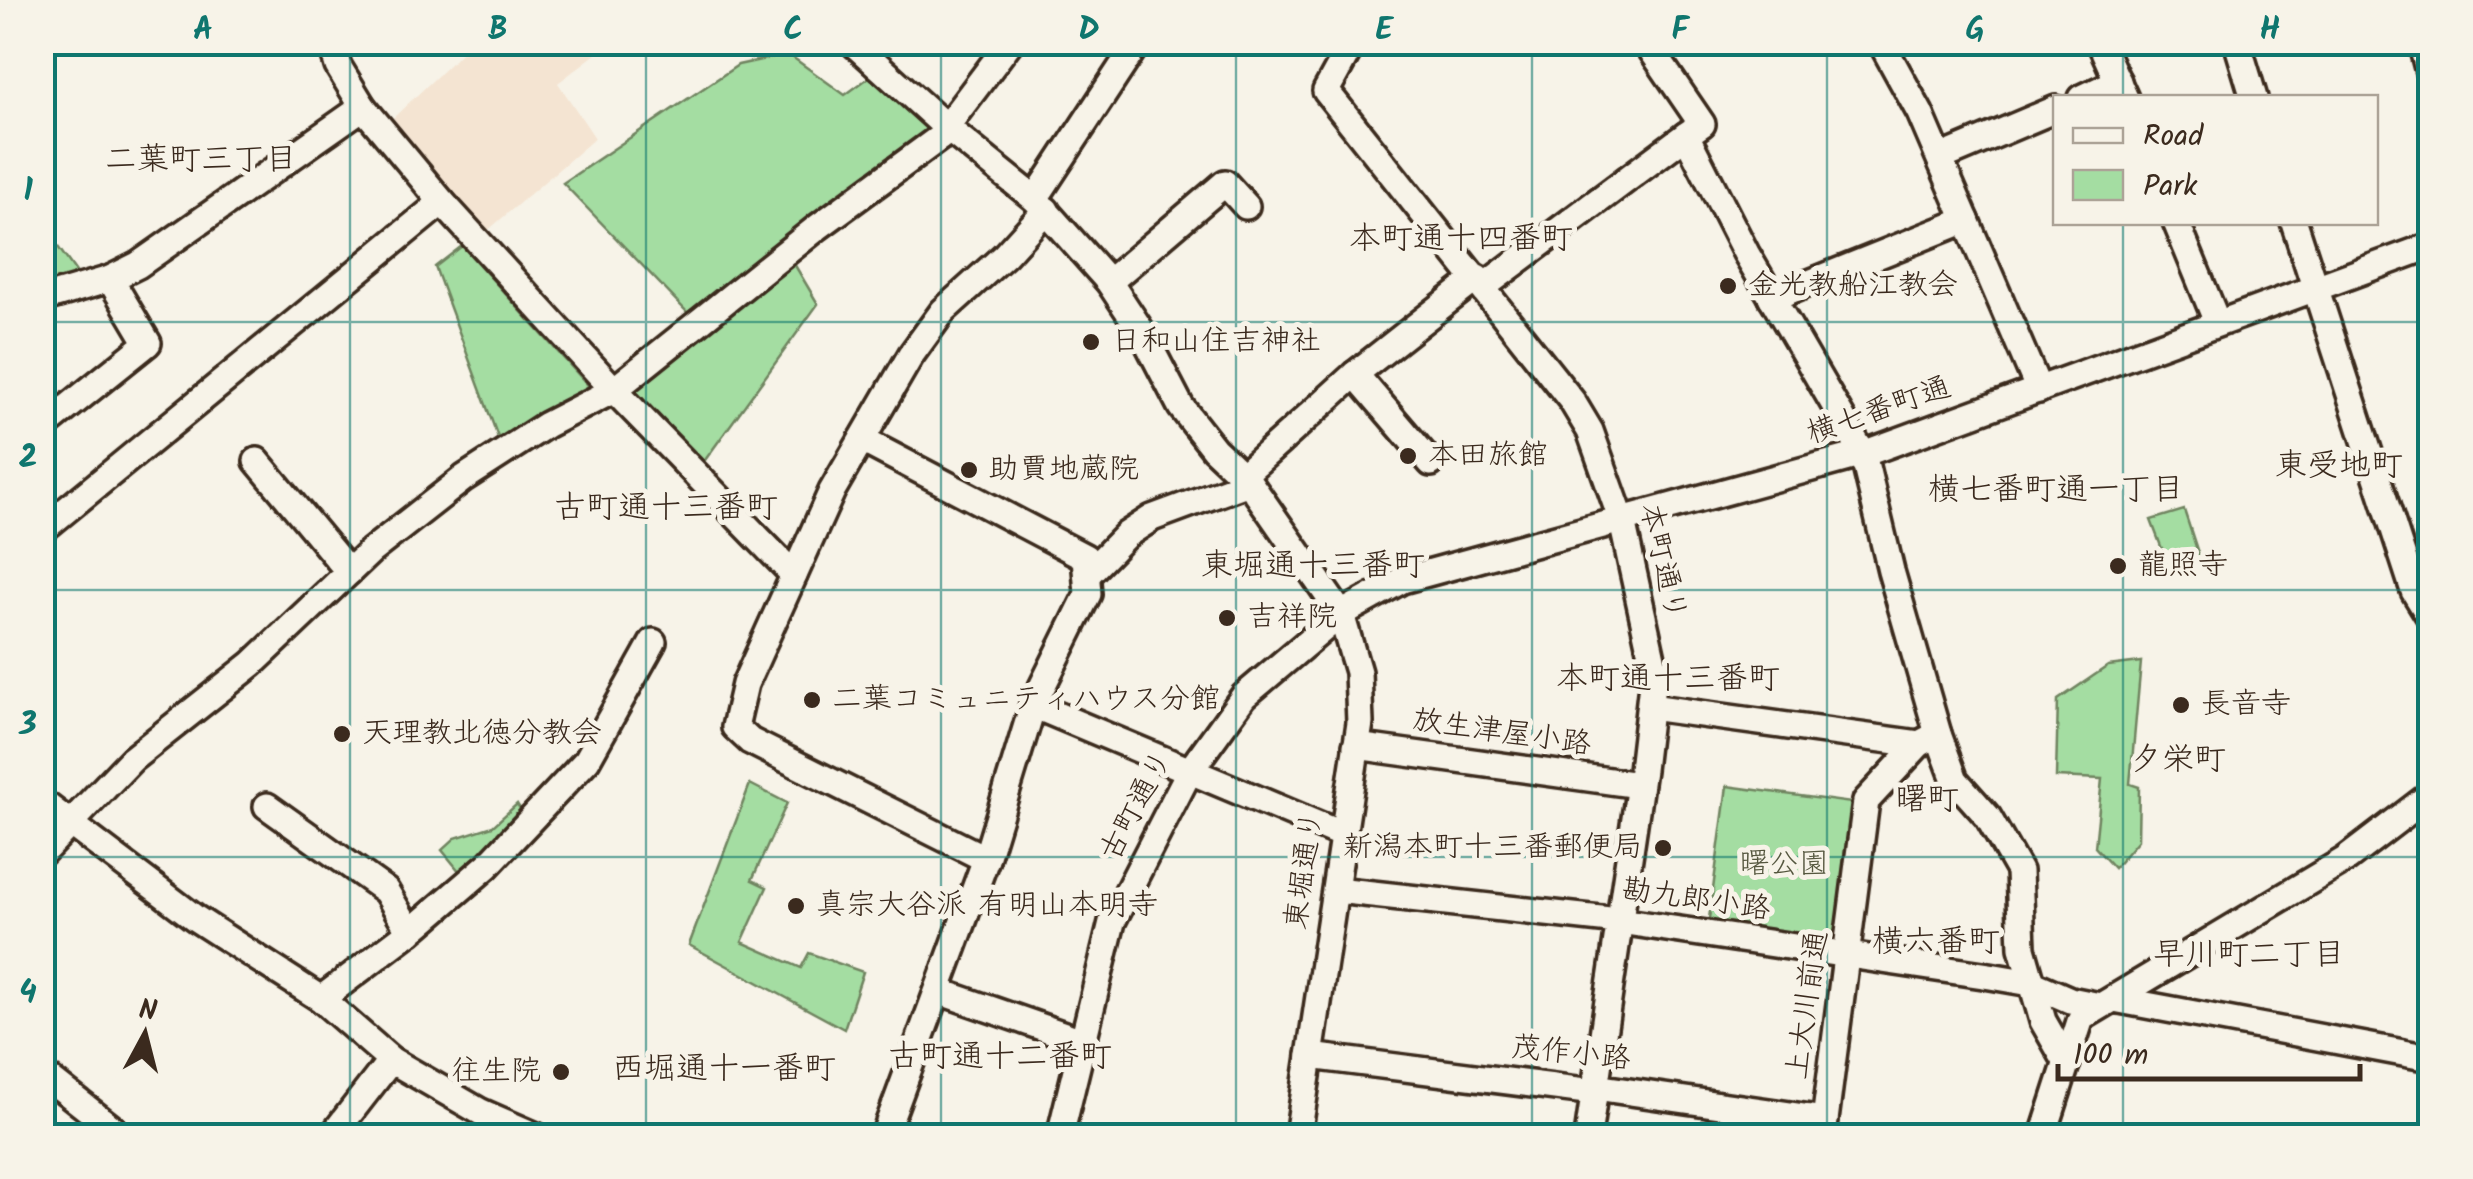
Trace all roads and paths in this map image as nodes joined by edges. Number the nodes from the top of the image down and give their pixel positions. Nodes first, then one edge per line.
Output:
1 (852, 42) edge
2 (1010, 42) edge
3 (1138, 42) edge
4 (1352, 42) edge
5 (1646, 42) edge
6 (1880, 42) edge
7 (2100, 42) edge
8 (2237, 42) edge
9 (2421, 42) edge
10 (336, 45) edge
11 (2430, 76) edge
12 (2122, 90) edge
13 (2097, 95) edge
14 (2253, 95) edge
15 (363, 107) junction
16 (2053, 111) edge
17 (948, 129) junction
18 (1686, 134) junction
19 (1940, 158) junction
20 (442, 202) junction
21 (1041, 205) junction
22 (1246, 206) dead end
23 (1966, 220) junction
24 (2177, 225) edge
25 (2295, 225) edge
26 (2430, 246) edge
27 (110, 279) junction
28 (1109, 282) junction
29 (1480, 282) junction
30 (2314, 287) junction
31 (1772, 298) junction
32 (42, 299) edge
33 (2217, 322) junction
34 (1354, 374) junction
35 (614, 390) junction
36 (2038, 390) junction
37 (42, 428) edge
38 (862, 440) junction
39 (1863, 454) junction
40 (257, 461) dead end
41 (1430, 463) dead end
42 (1245, 480) junction
43 (1622, 522) junction
44 (42, 530) edge
45 (349, 572) junction
46 (794, 575) junction
47 (1087, 575) junction
48 (2422, 588) edge
49 (1341, 614) junction
50 (2430, 617) edge
51 (653, 642) dead end
52 (1033, 705) junction
53 (1650, 707) junction
54 (1929, 739) junction
55 (1356, 746) junction
56 (1189, 772) junction
57 (1638, 785) junction
58 (2430, 795) edge
59 (42, 802) edge
60 (267, 806) dead end
61 (69, 825) junction
62 (1343, 834) junction
63 (42, 854) edge
64 (986, 859) junction
65 (1336, 890) junction
66 (1619, 921) junction
67 (410, 932) junction
68 (1848, 956) junction
69 (2031, 983) junction
70 (938, 991) junction
71 (321, 999) junction
72 (2108, 1002) junction
73 (1082, 1041) junction
74 (1310, 1056) junction
75 (2430, 1058) edge
76 (390, 1060) junction
77 (2067, 1064) junction
78 (42, 1073) edge
79 (1595, 1090) junction
80 (1824, 1128) edge
81 (122, 1136) edge
82 (332, 1136) edge
83 (536, 1136) edge
84 (884, 1136) edge
85 (1060, 1136) edge
86 (1298, 1136) edge
87 (1588, 1136) edge
88 (2042, 1136) edge

1 - 17 street, 東堀通り
2 - 17 street
3 - 21 street
4 - 29 street, 本町通り
5 - 18 street
6 - 19 street
7 - 12 street
8 - 14 street
9 - 11 street
10 - 15 street
12 - 13 street
15 - 20 street
15 - 27 street
16 - 19 street
17 - 21 street, 東堀通り
17 - 35 street
18 - 29 street
18 - 31 street
19 - 23 street
20 - 35 street
20 - 44 street
21 - 28 street, 東堀通り
21 - 38 street
22 - 28 street
23 - 31 street
23 - 36 street
24 - 33 street
25 - 30 street
26 - 30 street, 横七番町通
27 - 32 street
27 - 37 street
28 - 42 street, 東堀通り
29 - 34 street
29 - 43 street, 本町通り
30 - 33 street, 横七番町通
30 - 48 street
31 - 39 street
33 - 36 street, 横七番町通
34 - 41 street
34 - 42 street
35 - 45 street
35 - 46 street
36 - 39 street, 横七番町通
38 - 46 street
38 - 47 street
39 - 43 street, 横七番町通
39 - 54 street
40 - 45 street
42 - 47 street
42 - 49 street, 東堀通り
43 - 49 street, 横七番町通
43 - 53 street, 本町通り
45 - 61 street
46 - 64 street
47 - 52 street
48 - 50 street
49 - 55 street, 東堀通り
49 - 56 street, 古町通り
51 - 67 street
52 - 56 street
52 - 64 street
53 - 54 street
53 - 57 street, 本町通り
54 - 68 street, 上大川前通
54 - 69 street
55 - 57 street, 放生津屋小路
55 - 62 street, 東堀通り
56 - 62 street
56 - 73 street, 古町通り
57 - 66 street, 本町通り
58 - 72 street
59 - 61 street
60 - 67 street
61 - 63 street
61 - 71 street
62 - 65 street, 東堀通り
64 - 70 street
65 - 66 street, 勘九郎小路
65 - 74 street, 東堀通り
66 - 68 street, 勘九郎小路
66 - 79 street, 本町通り
67 - 71 street
68 - 69 street, 勘九郎小路
68 - 80 street, 上大川前通
69 - 72 street, 勘九郎小路
69 - 77 street
70 - 73 street
70 - 84 street
71 - 76 street
72 - 75 street, 勘九郎小路
72 - 77 street
73 - 85 street, 古町通り
74 - 79 street, 茂作小路
74 - 86 street, 東堀通り
76 - 82 street
76 - 83 street
77 - 88 street
78 - 81 street
79 - 80 street, 茂作小路
79 - 87 street, 本町通り

